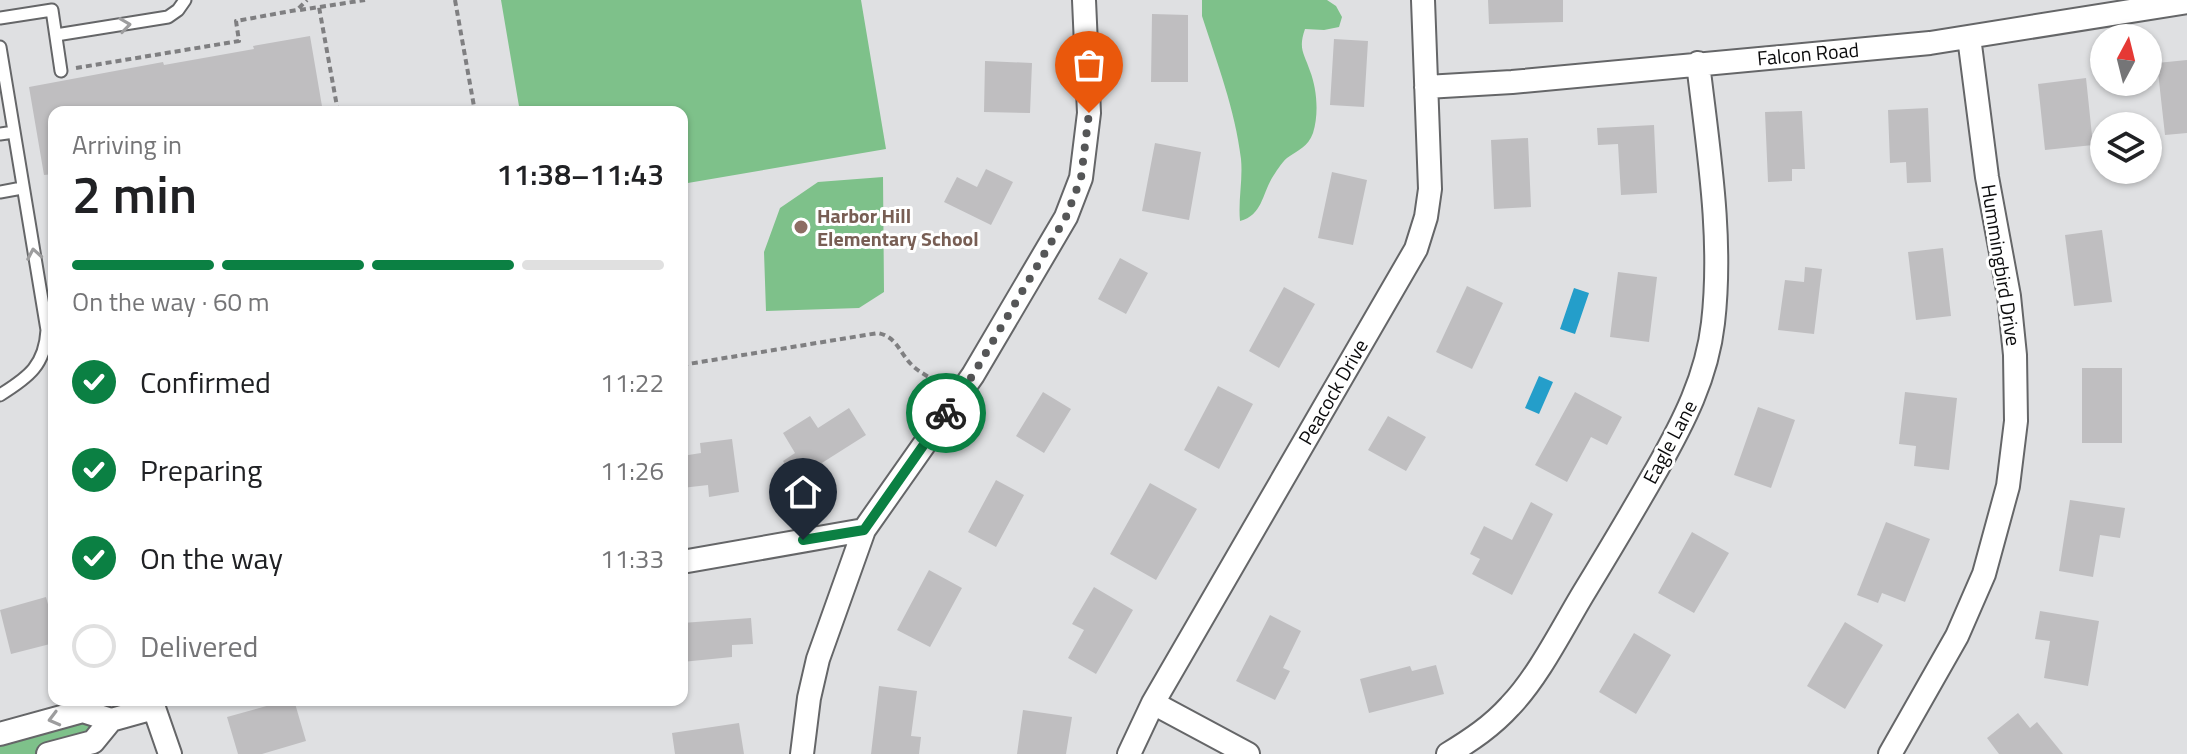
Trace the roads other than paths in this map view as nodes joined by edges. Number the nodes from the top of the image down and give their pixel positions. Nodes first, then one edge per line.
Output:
1 (185, 0) edge
2 (1084, 0) edge
3 (1423, 0) edge
4 (2187, 2) edge
5 (0, 18) edge
6 (56, 35) junction
7 (1969, 37) junction
8 (0, 47) edge
9 (1698, 63) junction
10 (61, 71) road end
11 (1426, 87) junction
12 (14, 132) junction
13 (0, 134) edge
14 (22, 188) junction
15 (0, 192) edge
16 (0, 395) edge
17 (864, 530) junction
18 (688, 561) edge
19 (1153, 703) junction
20 (150, 706) edge
21 (157, 706) edge
22 (111, 720) junction
23 (0, 734) edge
24 (1892, 753) edge
25 (48, 754) edge
26 (170, 754) edge
27 (802, 754) edge
28 (1129, 754) edge
29 (1248, 754) edge
30 (1448, 754) edge

6 -> 1 lane
2 - 17 street
3 - 11 street, Peacock Drive
4 - 7 street, Falcon Road
5 - 6 lane
6 - 10 lane
7 - 9 street, Falcon Road
7 - 24 street, Hummingbird Drive
8 - 12 lane
9 - 11 street, Falcon Road
9 - 30 street, Eagle Lane
11 - 19 street, Peacock Drive
12 - 13 lane
12 - 14 lane
14 - 15 lane
16 -> 14 lane
17 - 18 street
17 - 27 street
19 - 28 street, Peacock Drive
19 - 29 street
20 - 22 street
21 - 26 street
22 -> 23 street
22 - 25 street

